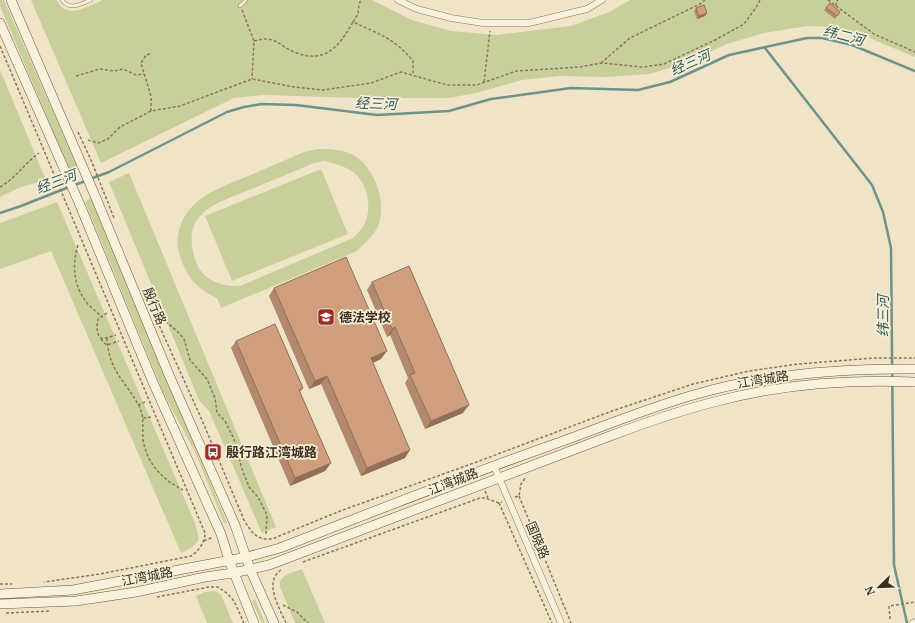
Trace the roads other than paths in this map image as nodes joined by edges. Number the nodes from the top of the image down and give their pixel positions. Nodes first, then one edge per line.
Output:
1 (11, 0) edge
2 (62, 0) edge
3 (91, 0) edge
4 (246, 0) edge
5 (398, 0) edge
6 (602, 0) edge
7 (240, 6) road end
8 (0, 23) edge
9 (910, 369) edge
10 (915, 382) edge
11 (494, 466) junction
12 (498, 478) junction
13 (247, 557) junction
14 (229, 560) junction
15 (250, 569) junction
16 (233, 573) junction
17 (0, 594) edge
18 (0, 604) edge
19 (254, 623) edge
20 (274, 623) edge
21 (561, 623) edge

1 - 13 street, 殷行路
2 - 3 lane
4 - 7 lane
5 - 6 street
8 - 14 street
9 - 11 street, 江湾城路
10 - 12 street, 江湾城路
11 - 12 street, 国晓路
11 - 13 street, 江湾城路
12 - 15 street, 江湾城路
12 - 21 street, 国晓路
13 - 14 street, 江湾城路
13 - 15 street, 殷行路
14 - 16 street
14 - 17 street, 江湾城路
15 - 16 street, 江湾城路
15 - 20 street, 殷行路
16 - 18 street, 江湾城路
16 - 19 street

